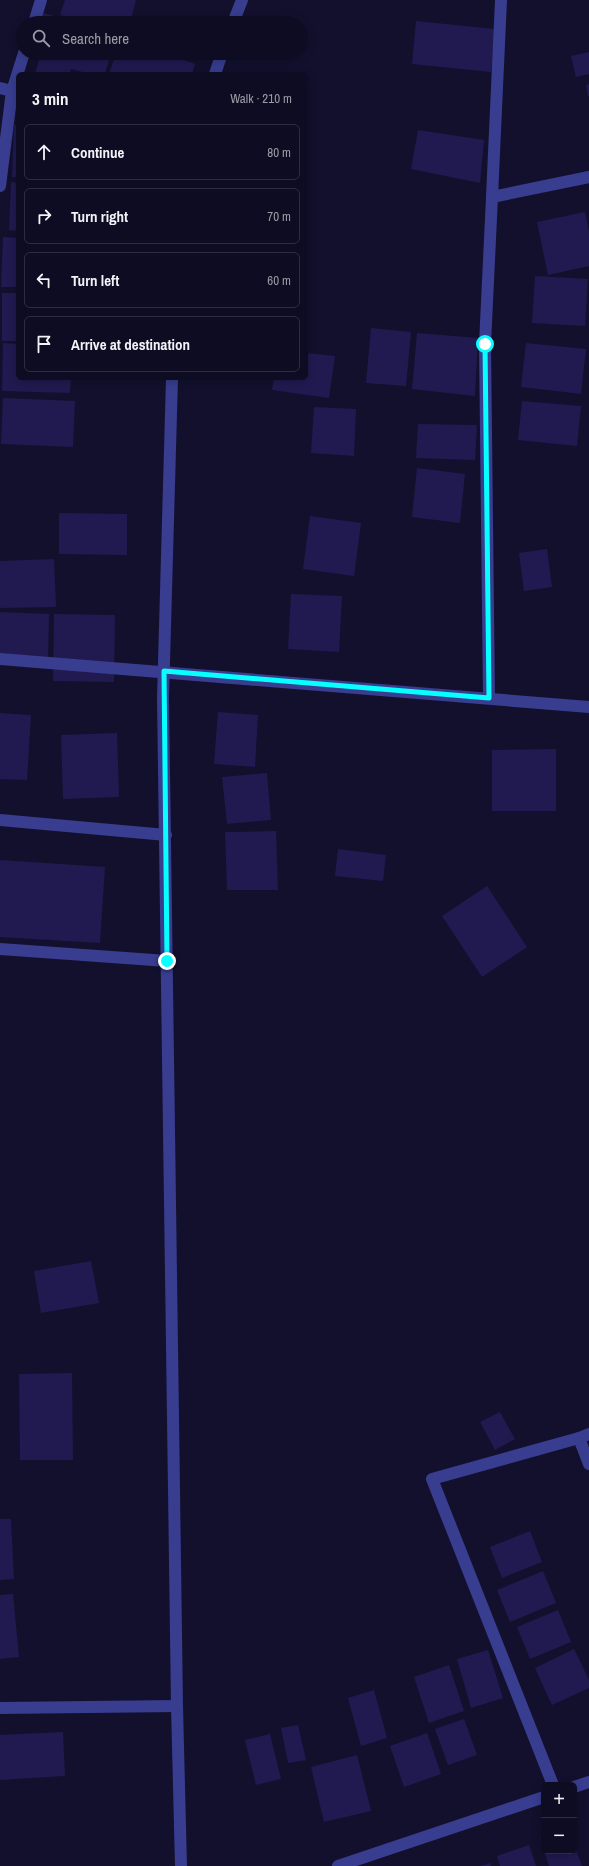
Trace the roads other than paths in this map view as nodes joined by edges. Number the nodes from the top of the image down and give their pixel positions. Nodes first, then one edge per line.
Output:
1 (41, 0) edge
2 (242, 0) edge
3 (501, 0) edge
4 (36, 16) edge
5 (236, 16) edge
6 (22, 60) edge
7 (220, 60) edge
8 (18, 72) edge
9 (216, 72) edge
10 (16, 78) edge
11 (0, 88) edge
12 (12, 90) junction
13 (589, 177) edge
14 (0, 186) edge
15 (492, 197) junction
16 (172, 380) edge
17 (0, 659) edge
18 (164, 671) junction
19 (489, 698) junction
20 (589, 707) edge
21 (0, 820) edge
22 (166, 835) junction
23 (0, 949) edge
24 (167, 961) junction
25 (584, 1436) edge
26 (589, 1464) edge
27 (177, 1706) junction
28 (0, 1708) edge
29 (552, 1782) edge
30 (589, 1782) edge
31 (577, 1786) edge
32 (541, 1798) edge
33 (365, 1862) edge
34 (181, 1866) edge
35 (338, 1866) edge

1 - 4 street
2 - 5 street
3 - 15 street
6 - 8 street
7 - 9 street
10 - 12 street
11 - 12 street
12 - 14 street
13 - 15 street
15 - 19 street
16 - 18 street
17 - 18 street
18 - 19 street
18 - 22 street
19 - 20 street
21 - 22 street
22 - 24 street
23 - 24 street
24 - 27 street
25 - 26 street
25 - 29 street
27 - 28 street
27 - 34 street
30 - 31 street
32 - 33 street
33 - 35 street

